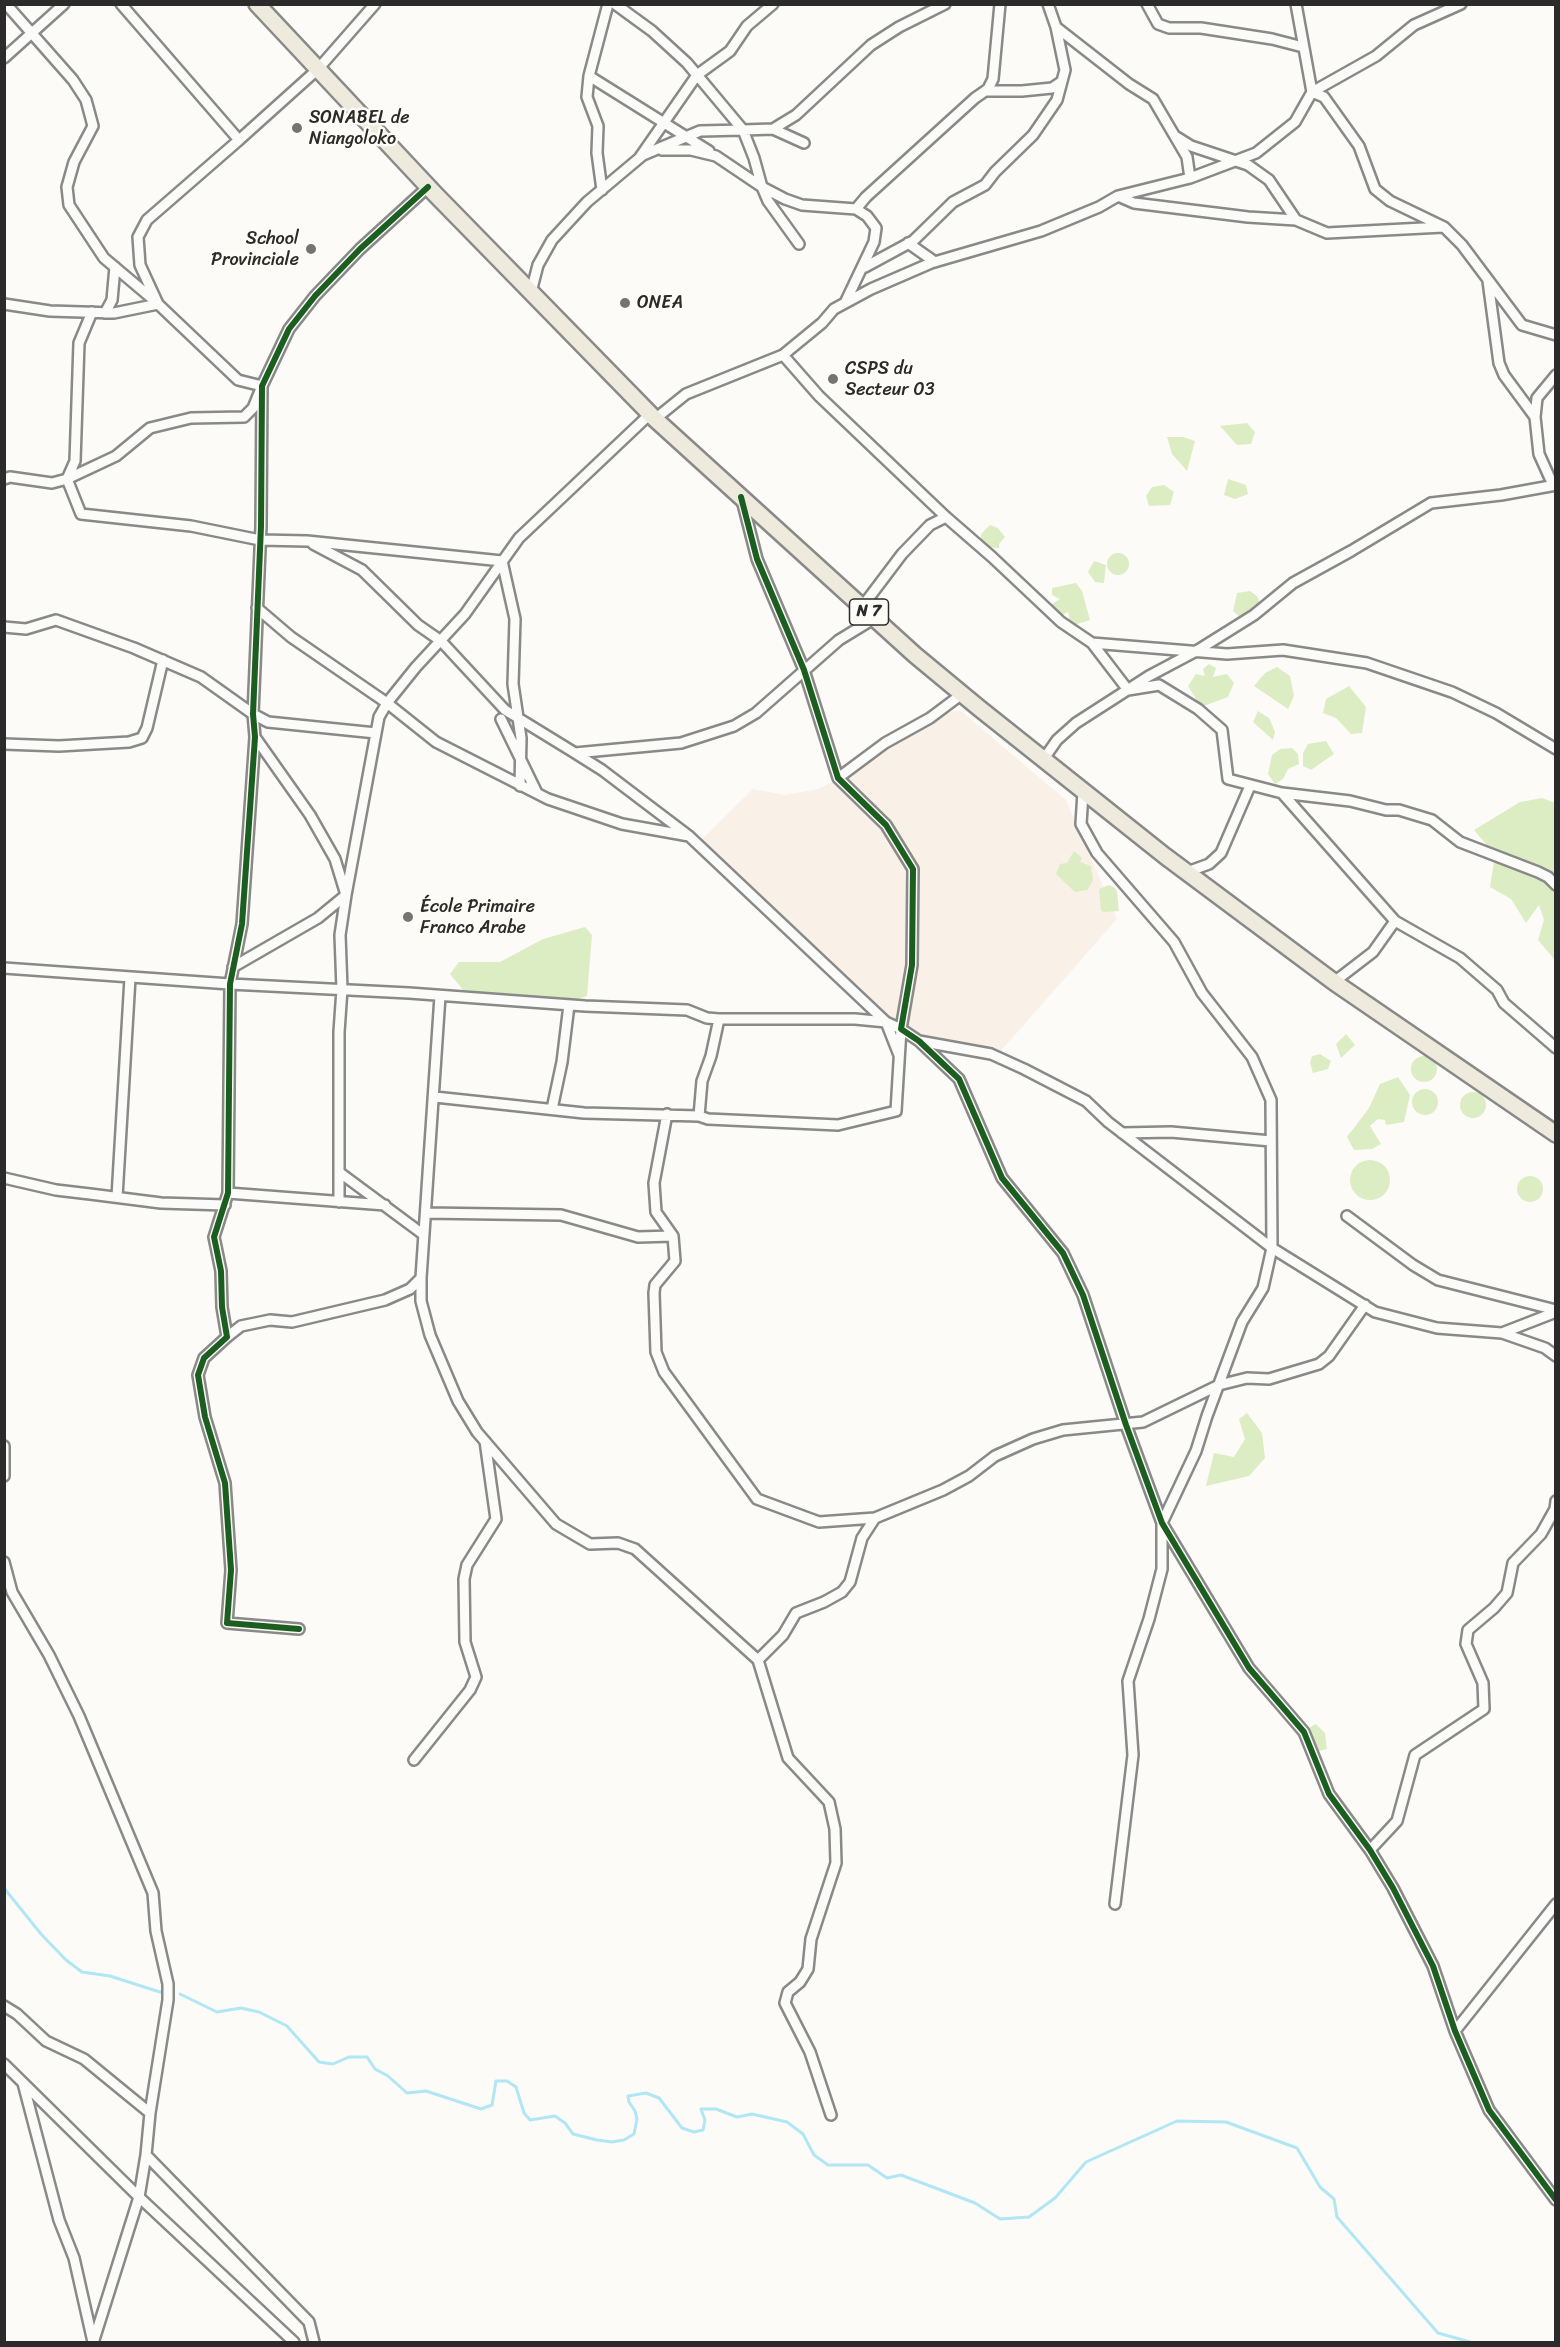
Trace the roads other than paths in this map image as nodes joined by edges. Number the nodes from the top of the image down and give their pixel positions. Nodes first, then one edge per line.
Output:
1 (6, 4) edge
2 (64, 4) edge
3 (121, 4) edge
4 (257, 4) edge
5 (375, 4) edge
6 (608, 4) edge
7 (615, 4) edge
8 (772, 4) edge
9 (945, 4) edge
10 (1000, 4) edge
11 (1048, 4) edge
12 (1147, 4) edge
13 (1296, 4) edge
14 (1461, 4) edge
15 (1056, 27) junction
16 (33, 32) junction
17 (1304, 47) junction
18 (4, 58) edge
19 (318, 69) junction
20 (697, 75) junction
21 (589, 76) junction
22 (1061, 82) junction
23 (706, 88) junction
24 (685, 91) junction
25 (985, 91) junction
26 (1312, 92) junction
27 (662, 123) junction
28 (773, 129) junction
29 (744, 130) junction
30 (1172, 134) junction
31 (686, 137) junction
32 (239, 140) junction
33 (804, 143) dead end
34 (657, 149) junction
35 (716, 156) junction
36 (638, 159) junction
37 (1238, 160) junction
38 (1190, 178) junction
39 (428, 187) junction
40 (762, 187) junction
41 (602, 190) junction
42 (1118, 195) junction
43 (856, 209) junction
44 (1296, 220) junction
45 (1444, 227) junction
46 (908, 243) junction
47 (799, 244) dead end
48 (935, 262) junction
49 (115, 267) junction
50 (863, 268) junction
51 (1488, 279) junction
52 (531, 292) junction
53 (845, 303) junction
54 (4, 304) edge
55 (158, 304) junction
56 (92, 312) junction
57 (105, 313) junction
58 (1556, 335) edge
59 (783, 354) junction
60 (1556, 375) edge
61 (262, 386) junction
62 (653, 416) junction
63 (1535, 417) junction
64 (67, 479) junction
65 (4, 480) edge
66 (1554, 485) edge
67 (741, 497) junction
68 (946, 517) junction
69 (260, 540) junction
70 (307, 541) junction
71 (502, 561) junction
72 (862, 607) junction
73 (257, 608) junction
74 (874, 618) junction
75 (4, 627) edge
76 (441, 641) junction
77 (1092, 643) junction
78 (1198, 650) junction
79 (162, 660) junction
80 (804, 670) junction
81 (1128, 690) junction
82 (962, 694) junction
83 (387, 703) junction
84 (253, 714) junction
85 (501, 719) dead end
86 (519, 720) junction
87 (375, 733) junction
88 (255, 736) junction
89 (4, 744) edge
90 (1556, 749) edge
91 (575, 753) junction
92 (520, 759) junction
93 (1043, 760) junction
94 (838, 778) junction
95 (520, 786) junction
96 (1250, 786) junction
97 (1083, 792) junction
98 (1282, 793) junction
99 (537, 794) junction
100 (689, 836) junction
101 (1187, 872) junction
102 (1556, 885) edge
103 (346, 895) junction
104 (1395, 921) junction
105 (4, 968) edge
106 (233, 968) junction
107 (130, 978) junction
108 (1334, 982) junction
109 (230, 984) junction
110 (342, 989) junction
111 (440, 996) junction
112 (568, 1005) junction
113 (719, 1019) junction
114 (886, 1022) junction
115 (901, 1029) junction
116 (919, 1041) junction
117 (1556, 1048) edge
118 (901, 1058) junction
119 (435, 1097) junction
120 (552, 1109) junction
121 (667, 1114) junction
122 (699, 1116) junction
123 (1122, 1133) junction
124 (1556, 1134) edge
125 (1271, 1141) junction
126 (339, 1172) junction
127 (4, 1178) edge
128 (228, 1193) junction
129 (117, 1197) junction
130 (339, 1202) junction
131 (225, 1205) junction
132 (385, 1205) junction
133 (426, 1213) junction
134 (1347, 1216) dead end
135 (424, 1235) junction
136 (673, 1236) junction
137 (1272, 1248) junction
138 (421, 1278) junction
139 (1365, 1305) junction
140 (1556, 1311) edge
141 (1502, 1333) junction
142 (227, 1337) junction
143 (1556, 1356) edge
144 (1220, 1385) junction
145 (1126, 1425) junction
146 (485, 1441) junction
147 (4, 1446) edge
148 (4, 1476) edge
149 (1555, 1506) edge
150 (875, 1518) junction
151 (1162, 1523) junction
152 (4, 1562) edge
153 (300, 1629) dead end
154 (758, 1660) junction
155 (414, 1760) dead end
156 (1370, 1850) junction
157 (1114, 1904) dead end
158 (1556, 1904) edge
159 (4, 2006) edge
160 (1455, 2031) junction
161 (4, 2064) edge
162 (23, 2083) junction
163 (150, 2113) junction
164 (831, 2115) dead end
165 (146, 2156) junction
166 (139, 2197) junction
167 (1556, 2200) edge
168 (93, 2343) edge
169 (294, 2343) edge
170 (314, 2343) edge

1 - 16 street
2 - 16 street
3 - 32 street
4 - 19 highway, N 7
5 - 19 street
6 - 21 street
7 - 20 street
8 - 20 street
9 - 28 street
10 - 25 street
11 - 15 street
12 - 17 street
13 - 17 street
14 - 26 street
15 - 22 street
15 - 30 street
16 - 18 street
16 - 49 street
17 - 26 street
19 - 32 street
19 - 39 highway, N 7
20 - 23 street
20 - 24 street
21 - 27 street
21 - 41 street
22 - 25 street
22 - 46 street
23 - 24 street
23 - 29 street
24 - 27 street
25 - 43 street
26 - 37 street
26 - 45 street
27 - 31 street
27 - 36 street
28 - 29 street
28 - 33 street
29 - 31 street
29 - 40 street
30 - 37 street
30 - 38 street
31 - 34 street
31 - 35 street
32 - 55 street
34 - 35 street
34 - 36 street
35 - 40 street
36 - 41 street
37 - 38 street
37 - 44 street
38 - 42 street
39 - 52 highway, N 7
39 - 61 street
40 - 43 street
40 - 47 street
41 - 52 street
42 - 44 street
42 - 48 street
43 - 50 street
44 - 45 street
45 - 51 street
46 - 48 street
46 - 50 street
48 - 53 street
49 - 55 street
49 - 57 street
50 - 53 street
51 - 58 street
51 - 63 street
52 - 62 highway, N 7
53 - 59 street
54 - 56 street
55 - 57 street
55 - 61 street
56 - 57 street
56 - 64 street
59 - 62 street
59 - 68 street
60 - 63 street
61 - 64 street
61 - 69 street
62 - 67 highway, N 7
62 - 71 street
63 - 66 street
64 - 65 street
64 - 69 street
66 - 78 street
67 - 72 highway, N 7
67 - 80 street
68 - 72 street
68 - 77 street
69 - 70 street
69 - 73 street
70 - 71 street
70 - 76 street
71 - 76 street
71 - 86 street
72 - 74 highway, N 7
73 - 83 street
73 - 84 street
74 - 80 street
74 - 82 highway, N 7
75 - 79 street
76 - 83 street
76 - 86 street
77 - 78 street
77 - 81 street
78 - 81 street
78 - 90 street
79 - 84 street
79 - 89 street
80 - 91 street
80 - 94 street
81 - 93 street
81 - 96 street
82 - 93 highway, N 7
82 - 94 street
83 - 87 street
83 - 95 street
84 - 87 street
84 - 88 street
85 - 92 street
86 - 91 street
86 - 92 street
87 - 103 street
88 - 103 street
88 - 106 street
91 - 100 street
92 - 95 street
92 - 99 street
93 - 97 highway, N 7
94 - 115 street
95 - 99 street
96 - 98 street
96 - 101 street
97 - 101 highway, N 7
97 - 125 street
98 - 102 street
98 - 104 street
99 - 100 street
100 - 114 street
101 - 108 highway, N 7
103 - 106 street
103 - 110 street
104 - 108 street
104 - 117 street
105 - 107 street
106 - 109 street
107 - 109 street
107 - 129 street
108 - 124 highway, N 7
109 - 110 street
109 - 128 street
110 - 111 street
110 - 126 street
111 - 112 street
111 - 119 street
112 - 113 street
112 - 120 street
113 - 114 street
113 - 122 street
114 - 115 street
114 - 118 street
115 - 116 street
115 - 118 street
116 - 123 street
116 - 145 street
118 - 122 street
119 - 120 street
119 - 133 street
120 - 121 street
121 - 122 street
121 - 136 street
123 - 125 street
123 - 137 street
125 - 137 street
126 - 130 street
126 - 132 street
127 - 129 street
128 - 130 street
128 - 131 street
129 - 131 street
130 - 132 street
131 - 142 street
132 - 135 street
133 - 135 street
133 - 136 street
134 - 140 street
135 - 138 street
136 - 150 street
137 - 139 street
137 - 144 street
138 - 142 street
138 - 146 street
139 - 141 street
139 - 144 street
140 - 141 street
141 - 143 street
142 - 153 street
144 - 145 street
144 - 151 street
145 - 150 street
145 - 151 street
146 - 154 street
146 - 155 street
147 - 148 street
149 - 156 street
150 - 154 street
151 - 156 street
151 - 157 street
152 - 163 street
154 - 164 street
156 - 160 street
158 - 160 street
159 - 163 street
160 - 167 street
161 - 162 street
162 - 166 street
162 - 168 street
163 - 165 street
165 - 166 street
165 - 170 street
166 - 168 street
166 - 169 street

